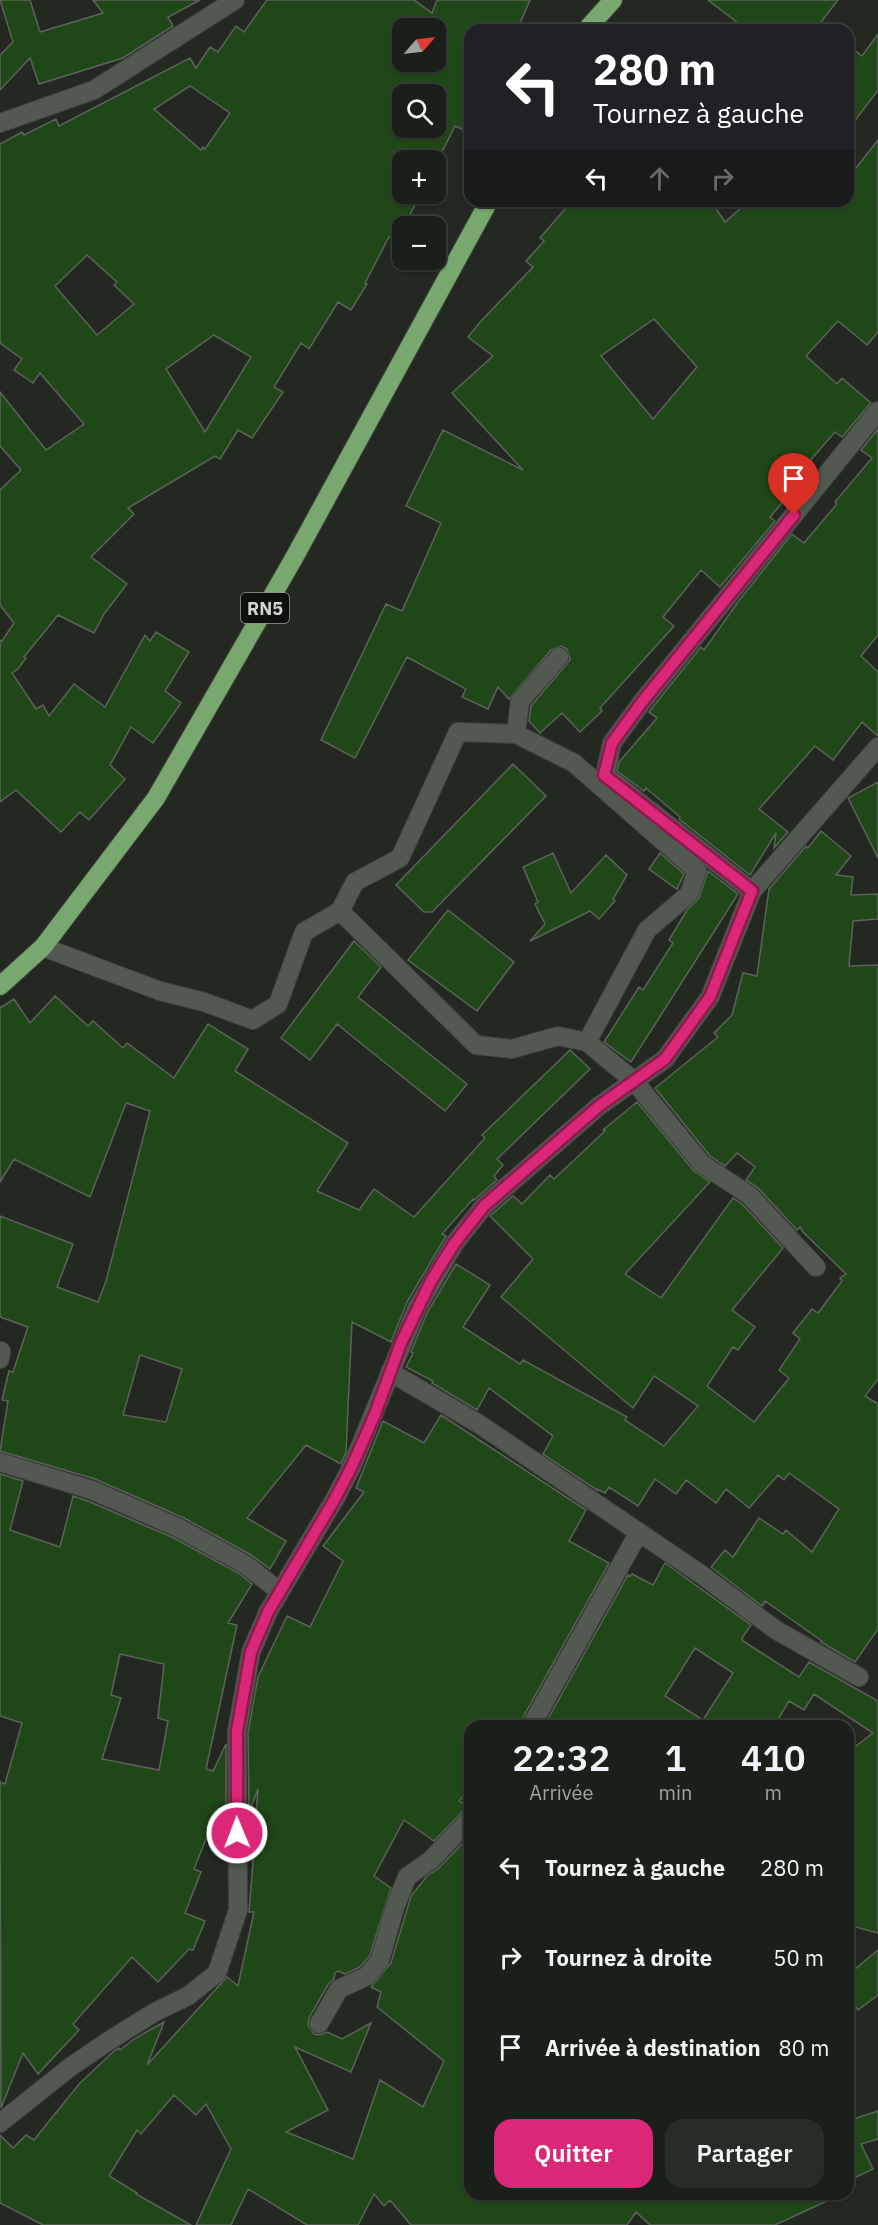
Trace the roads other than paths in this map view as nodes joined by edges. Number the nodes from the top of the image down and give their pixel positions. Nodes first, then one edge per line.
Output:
1 (236, 0) edge
2 (613, 0) edge
3 (591, 24) edge
4 (0, 123) edge
5 (486, 207) edge
6 (878, 411) edge
7 (559, 657) dead end
8 (516, 734) junction
9 (878, 747) edge
10 (752, 891) junction
11 (340, 911) junction
12 (43, 947) junction
13 (0, 986) edge
14 (587, 1042) junction
15 (634, 1081) junction
16 (816, 1268) dead end
17 (390, 1372) junction
18 (0, 1462) edge
19 (639, 1532) junction
20 (279, 1592) junction
21 (859, 1677) dead end
22 (534, 1720) edge
23 (464, 1825) edge
24 (319, 2024) dead end
25 (0, 2123) edge

1 - 4 street
2 - 3 highway
5 - 12 highway, RN5
6 - 10 street
7 - 8 street
8 - 11 street
8 - 14 street
9 - 10 street
10 - 15 street
11 - 12 street
11 - 14 street
12 - 13 highway, RN5
14 - 15 street
15 - 16 street
15 - 17 street
17 - 19 street
17 - 20 street
18 - 20 street
19 - 21 street
19 - 22 street
20 - 25 street
23 - 24 street

